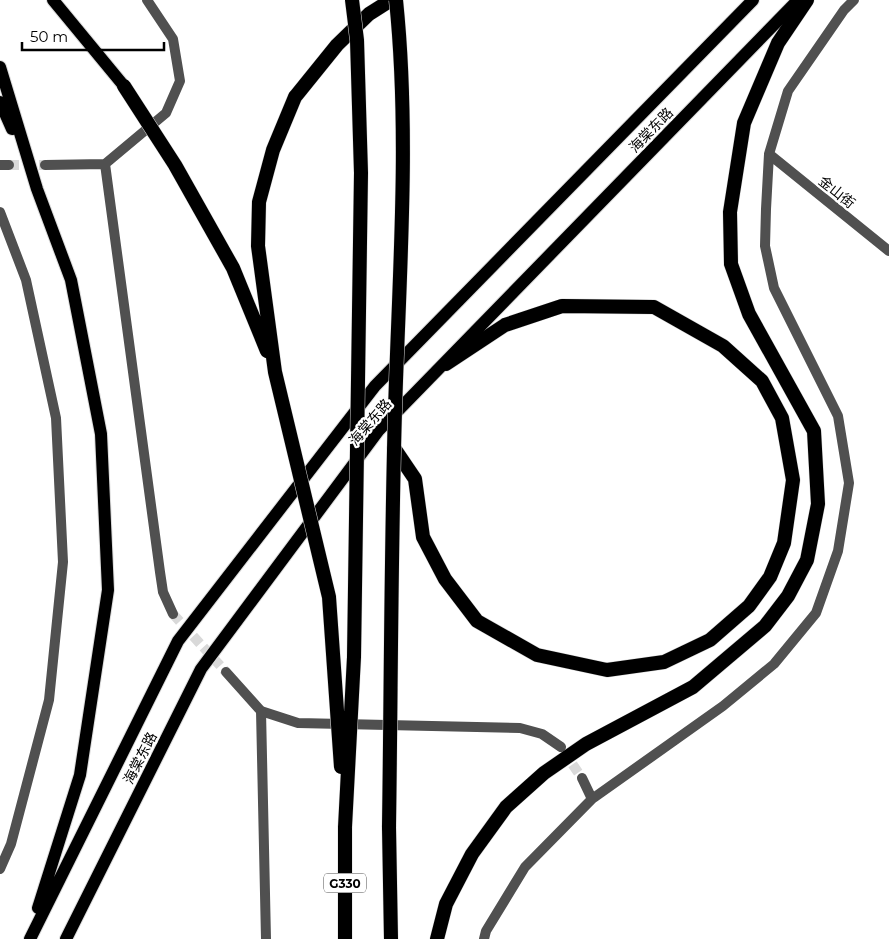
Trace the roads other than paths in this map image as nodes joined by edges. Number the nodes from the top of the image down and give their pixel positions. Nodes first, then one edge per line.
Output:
1 (52, 0) edge
2 (147, 0) edge
3 (352, 0) edge
4 (391, 0) edge
5 (396, 0) edge
6 (753, 0) edge
7 (798, 0) edge
8 (807, 0) edge
9 (854, 0) edge
10 (0, 67) edge
11 (124, 86) joint
12 (0, 102) edge
13 (768, 154) junction
14 (104, 164) junction
15 (45, 165) tunnel mouth
16 (37, 189) junction
17 (0, 212) edge
18 (889, 251) edge
19 (446, 364) junction
20 (275, 372) junction
21 (394, 448) junction
22 (173, 614) tunnel mouth
23 (226, 672) tunnel mouth
24 (261, 711) junction
25 (561, 747) tunnel mouth
26 (582, 778) tunnel mouth
27 (592, 799) junction
28 (345, 827) junction
29 (0, 869) edge
30 (29, 939) edge
31 (66, 939) edge
32 (266, 939) edge
33 (345, 939) edge
34 (391, 939) edge
35 (437, 939) edge
36 (484, 939) edge

1 - 11 main road
2 - 14 street
3 - 28 highway, bridge
4 - 20 highway, bridge
5 - 21 highway, bridge
6 - 30 main road, 海棠东路
7 - 19 main road, 海棠东路
8 - 35 highway
9 - 13 street
10 - 16 main road
11 - 20 highway, bridge
12 - 16 main road
13 - 18 street, 金山街
13 - 27 street
14 - 15 street
14 - 22 street
16 - 30 main road
17 - 29 street
19 - 21 highway
19 - 31 main road, 海棠东路
20 - 28 highway, bridge
21 - 34 highway, bridge
23 - 24 street
24 - 25 street
24 - 32 street
26 - 27 street
27 - 36 street
28 - 33 highway, G330

